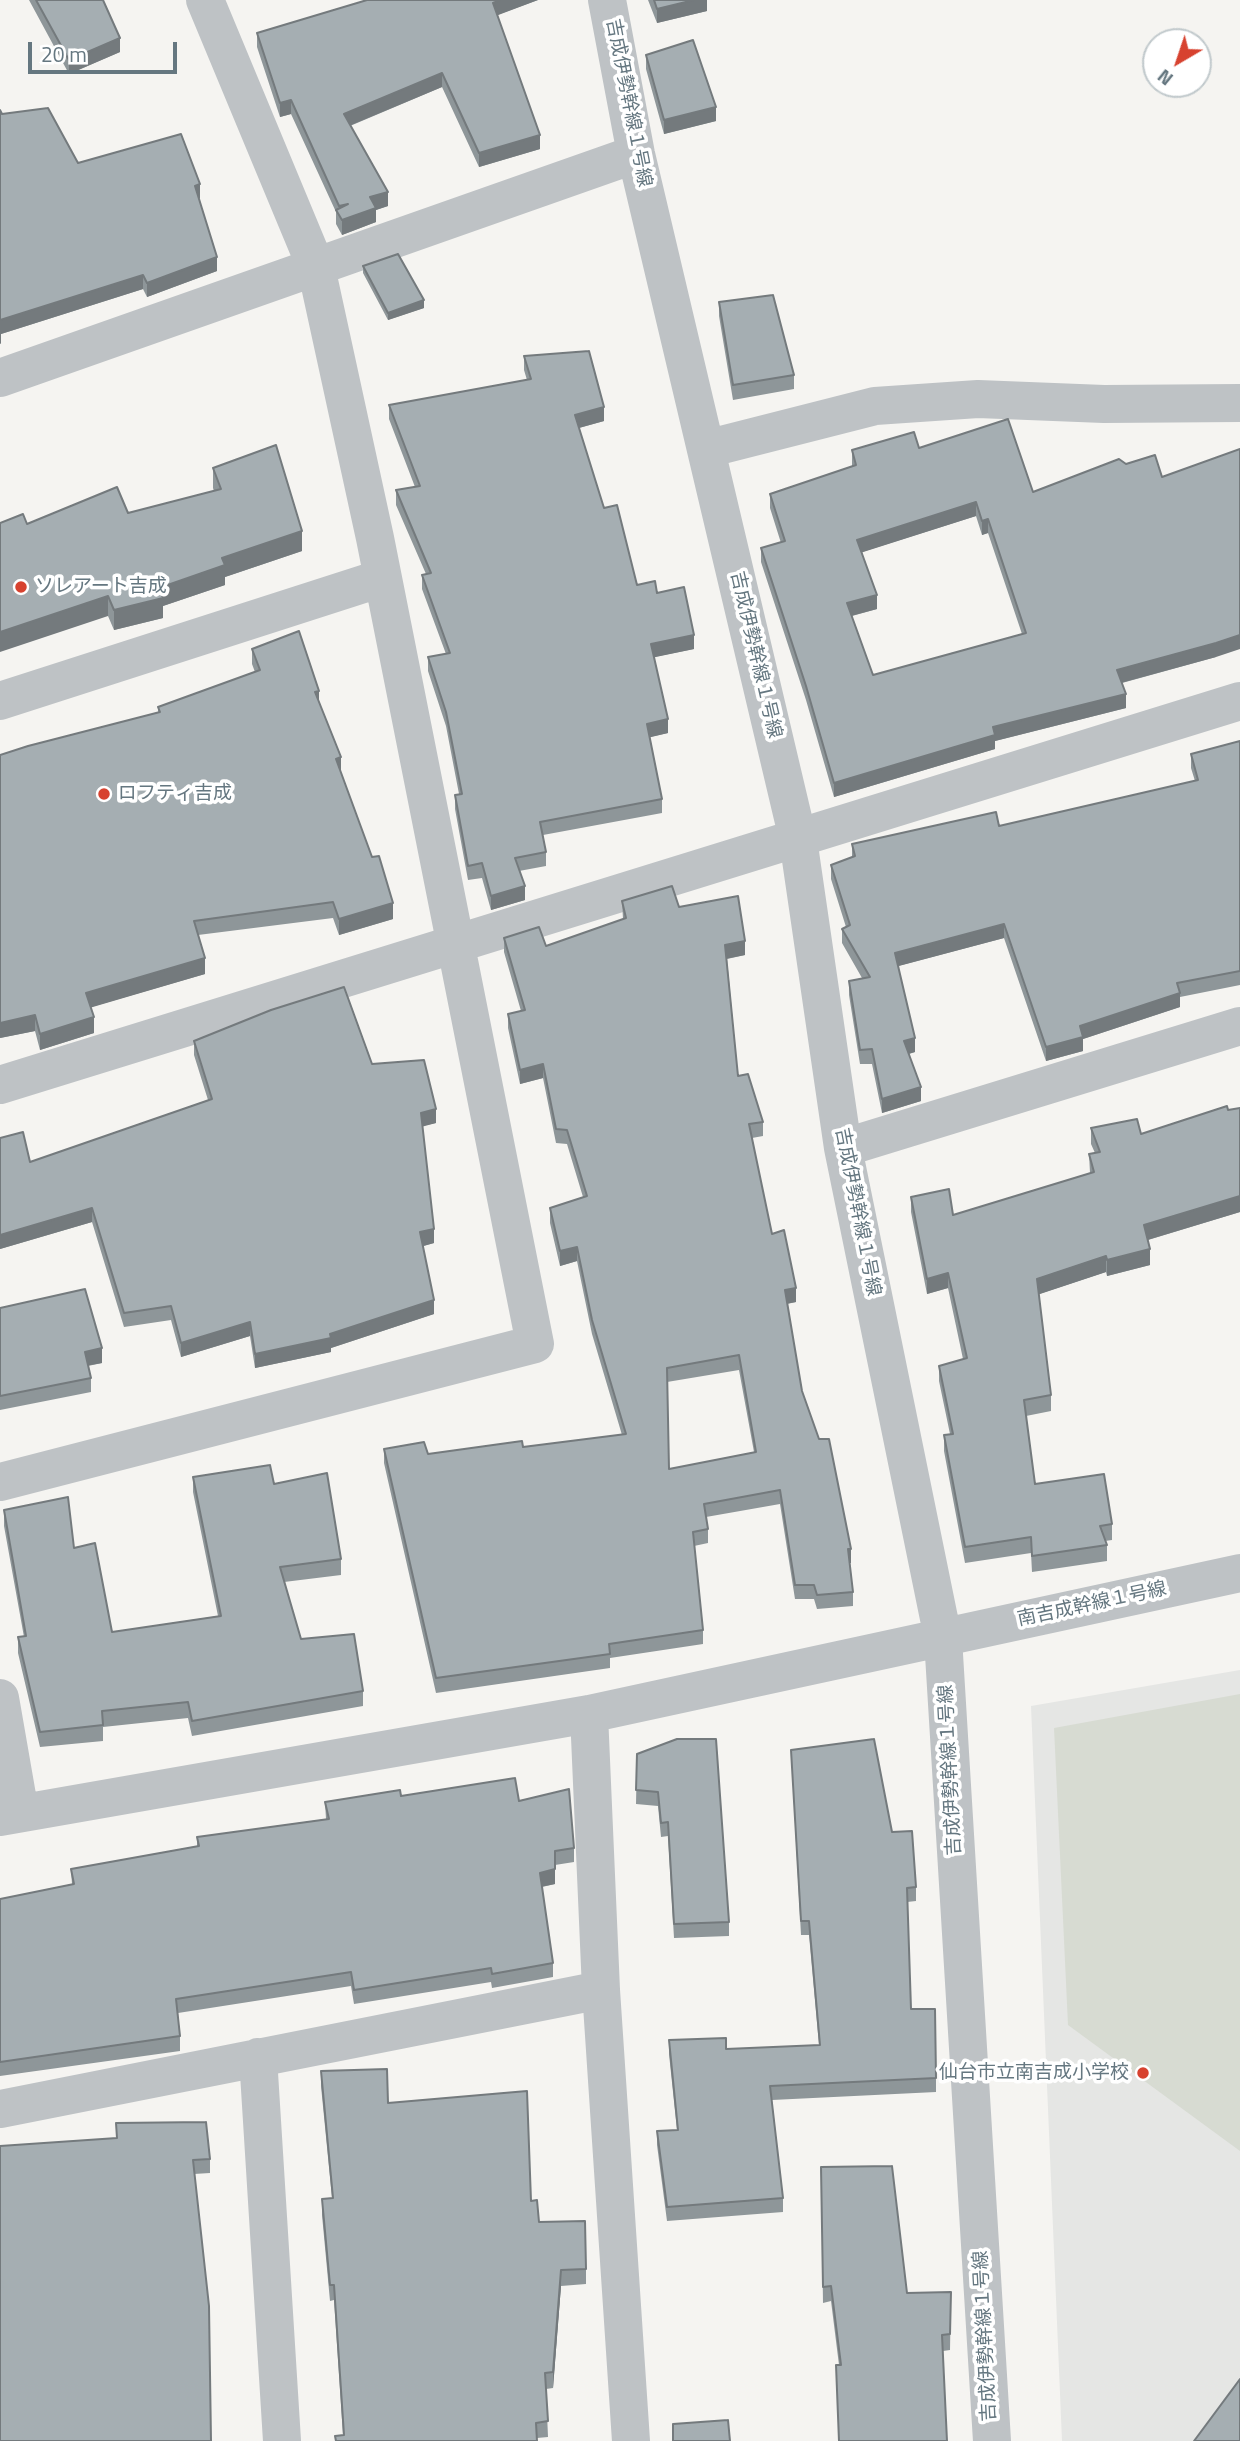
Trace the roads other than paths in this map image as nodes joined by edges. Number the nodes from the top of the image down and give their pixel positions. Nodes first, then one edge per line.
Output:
1 (205, 0) edge
2 (607, 0) edge
3 (636, 154) junction
4 (316, 267) junction
5 (0, 378) edge
6 (1240, 403) edge
7 (706, 449) junction
8 (382, 578) junction
9 (0, 701) edge
10 (1240, 701) edge
11 (798, 839) junction
12 (455, 945) junction
13 (1240, 1026) edge
14 (0, 1085) edge
15 (843, 1148) junction
16 (0, 1482) edge
17 (1240, 1573) edge
18 (943, 1638) junction
19 (0, 1698) edge
20 (589, 1714) junction
21 (10, 1815) edge
22 (601, 1990) junction
23 (258, 2057) junction
24 (0, 2109) edge
25 (282, 2441) edge
26 (631, 2441) edge
27 (992, 2441) edge

1 - 4 street
2 - 3 street, 吉成伊勢幹線１号線
3 - 4 street
3 - 7 street, 吉成伊勢幹線１号線
4 - 5 street
4 - 8 street
6 - 7 street
7 - 11 street, 吉成伊勢幹線１号線
8 - 9 street
8 - 12 street
10 - 11 street
11 - 12 street
11 - 15 street, 吉成伊勢幹線１号線
12 - 14 street
12 - 16 street
13 - 15 street
15 - 18 street, 吉成伊勢幹線１号線
17 - 18 street, 南吉成幹線１号線
18 - 20 street, 南吉成幹線１号線
18 - 27 street, 吉成伊勢幹線１号線
19 - 21 street
20 - 21 street, 南吉成幹線１号線
20 - 22 street
22 - 23 street
22 - 26 street
23 - 24 street
23 - 25 street

